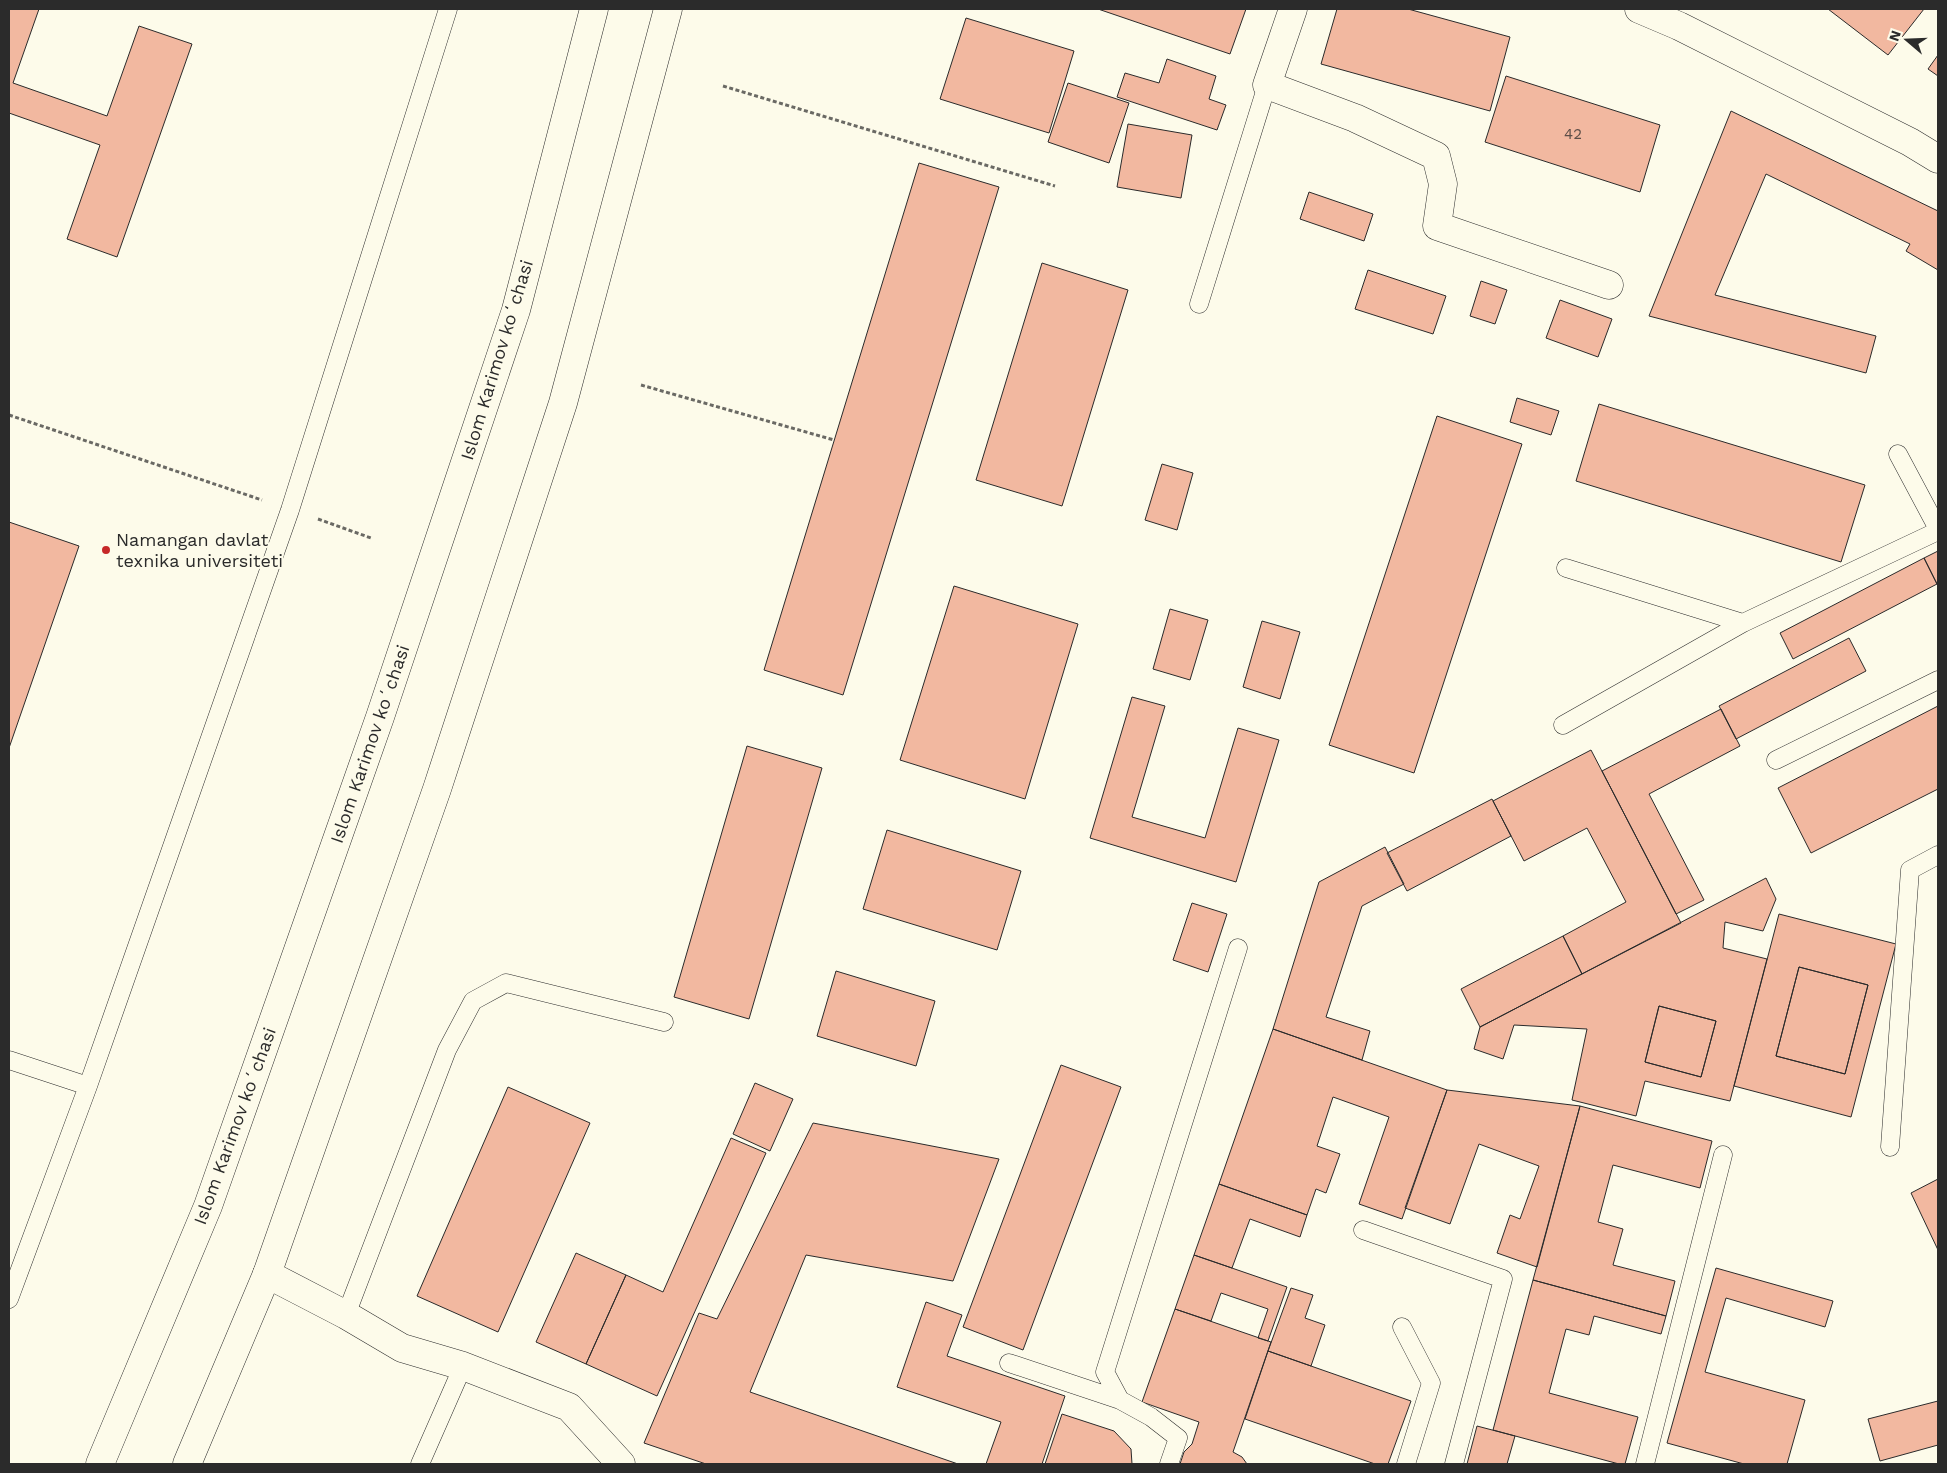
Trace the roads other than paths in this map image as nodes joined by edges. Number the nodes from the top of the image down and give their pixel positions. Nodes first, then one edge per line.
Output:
1 (448, 9) edge
2 (594, 9) edge
3 (668, 9) edge
4 (1293, 9) edge
5 (1639, 9) edge
6 (1267, 85) junction
7 (1938, 159) edge
8 (1609, 285) dead end
9 (1199, 304) dead end
10 (1898, 454) dead end
11 (1938, 530) edge
12 (1566, 568) dead end
13 (1743, 623) junction
14 (1938, 680) edge
15 (1563, 725) dead end
16 (1776, 760) dead end
17 (1938, 855) edge
18 (1238, 948) dead end
19 (664, 1022) dead end
20 (9, 1060) edge
21 (88, 1086) junction
22 (1890, 1146) dead end
23 (1723, 1156) dead end
24 (1363, 1230) dead end
25 (266, 1274) junction
26 (9, 1299) edge
27 (346, 1316) junction
28 (1402, 1328) dead end
29 (1009, 1363) dead end
30 (463, 1366) junction
31 (1120, 1400) junction
32 (100, 1464) edge
33 (187, 1464) edge
34 (420, 1464) edge
35 (621, 1464) edge
36 (1169, 1464) edge
37 (1406, 1464) edge
38 (1454, 1464) edge
39 (1645, 1464) edge

1 - 21 lane
2 - 32 main road, Islom Karimov koʻchasi
3 - 25 main road
4 - 6 main road
5 - 7 main road
6 - 8 main road
6 - 9 lane
10 - 11 lane
11 - 13 lane
12 - 13 lane
13 - 15 lane
14 - 16 lane
17 - 22 lane
18 - 31 lane
19 - 27 lane
20 - 21 lane
21 - 26 lane
23 - 39 lane
24 - 38 lane
25 - 27 main road
25 - 33 main road
27 - 30 main road
28 - 37 lane
29 - 31 lane
30 - 34 lane
30 - 35 main road
31 - 36 lane

